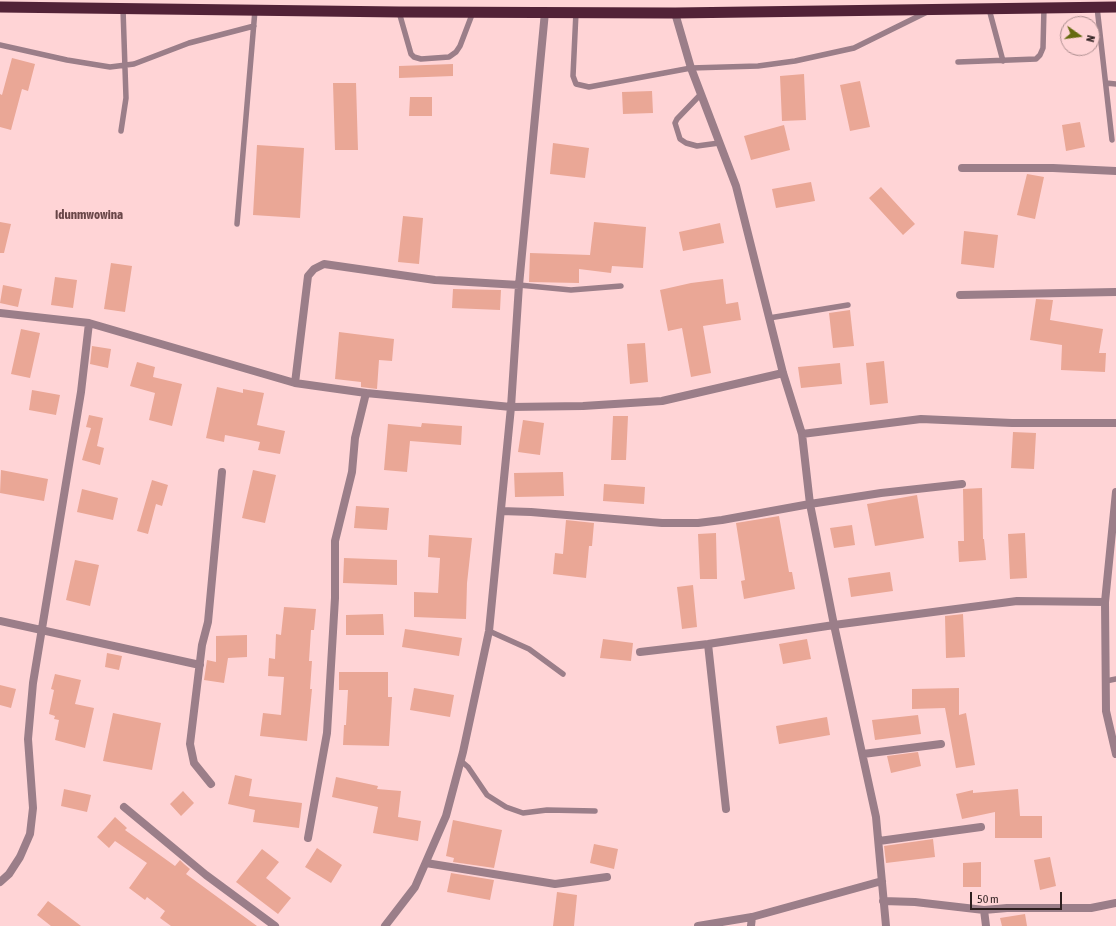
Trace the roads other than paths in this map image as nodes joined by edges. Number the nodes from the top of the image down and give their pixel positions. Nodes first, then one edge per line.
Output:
1 (1060, 4) edge
2 (0, 7) edge
3 (1116, 7) edge
4 (123, 8) junction
5 (1044, 8) junction
6 (1096, 8) junction
7 (933, 9) junction
8 (989, 9) junction
9 (255, 10) junction
10 (399, 12) junction
11 (473, 12) junction
12 (545, 12) junction
13 (576, 12) junction
14 (675, 13) junction
15 (254, 26) junction
16 (0, 45) edge
17 (1003, 61) junction
18 (958, 62) dead end
19 (125, 65) junction
20 (691, 68) junction
21 (1106, 84) junction
22 (1116, 84) edge
23 (701, 94) junction
24 (121, 131) dead end
25 (1112, 140) dead end
26 (719, 143) junction
27 (962, 168) dead end
28 (1116, 171) edge
29 (237, 224) dead end
30 (519, 285) junction
31 (621, 286) dead end
32 (1116, 292) edge
33 (960, 295) dead end
34 (848, 305) dead end
35 (0, 313) edge
36 (769, 318) junction
37 (89, 323) junction
38 (783, 373) junction
39 (295, 382) junction
40 (366, 393) junction
41 (511, 407) junction
42 (1116, 422) edge
43 (802, 434) junction
44 (222, 472) dead end
45 (962, 484) dead end
46 (1116, 492) edge
47 (810, 504) junction
48 (501, 511) junction
49 (1105, 602) junction
50 (0, 621) edge
51 (834, 625) junction
52 (41, 630) junction
53 (489, 632) junction
54 (708, 644) junction
55 (640, 652) dead end
56 (200, 665) junction
57 (563, 674) dead end
58 (1116, 679) edge
59 (1106, 681) junction
60 (941, 744) dead end
61 (863, 754) junction
62 (1116, 754) edge
63 (461, 761) junction
64 (211, 784) dead end
65 (124, 807) dead end
66 (726, 809) dead end
67 (595, 811) dead end
68 (982, 827) dead end
69 (308, 838) dead end
70 (878, 841) junction
71 (426, 863) junction
72 (607, 877) dead end
73 (882, 881) junction
74 (0, 882) edge
75 (883, 901) junction
76 (1116, 903) edge
77 (984, 910) junction
78 (752, 917) junction
79 (275, 926) edge
80 (385, 926) edge
81 (698, 926) edge
82 (751, 926) edge
83 (886, 926) edge
84 (986, 926) edge

1 - 5 highway
1 - 6 highway
2 - 4 highway
3 - 6 highway
4 - 9 highway
4 - 19 lane
5 - 8 highway
5 - 17 lane
6 - 21 lane
7 - 8 highway
7 - 14 highway
7 - 20 lane
8 - 17 lane
9 - 10 highway
9 - 15 lane
10 - 11 highway
10 - 11 lane
11 - 12 highway
12 - 13 highway
12 - 30 street
13 - 14 highway
13 - 20 lane
14 - 20 street
15 - 19 lane
15 - 29 lane
16 - 19 lane
17 - 18 lane
19 - 24 lane
20 - 23 street
21 - 22 lane
21 - 25 lane
23 - 26 street
23 - 26 lane
26 - 36 street
27 - 28 street
30 - 31 lane
30 - 39 street
30 - 41 street
32 - 33 street
34 - 36 lane
35 - 37 street
36 - 38 street
37 - 39 street
37 - 52 street
38 - 41 street
38 - 43 street
39 - 40 street
40 - 41 street
40 - 69 street
41 - 48 street
42 - 43 street
43 - 47 street
44 - 56 street
45 - 47 street
46 - 49 street
47 - 48 street
47 - 51 street
48 - 53 street
49 - 51 street
49 - 59 street
50 - 52 street
51 - 54 street
51 - 61 street
52 - 56 street
52 - 74 street
53 - 57 lane
53 - 63 street
54 - 55 street
54 - 66 street
56 - 64 street
58 - 59 lane
59 - 62 street
60 - 61 street
61 - 70 street
63 - 67 lane
63 - 71 street
65 - 79 street
68 - 70 street
70 - 73 street
71 - 72 street
71 - 80 street
73 - 75 street
73 - 78 street
75 - 77 street
75 - 83 street
76 - 77 street
77 - 84 street
78 - 81 street
78 - 82 street

